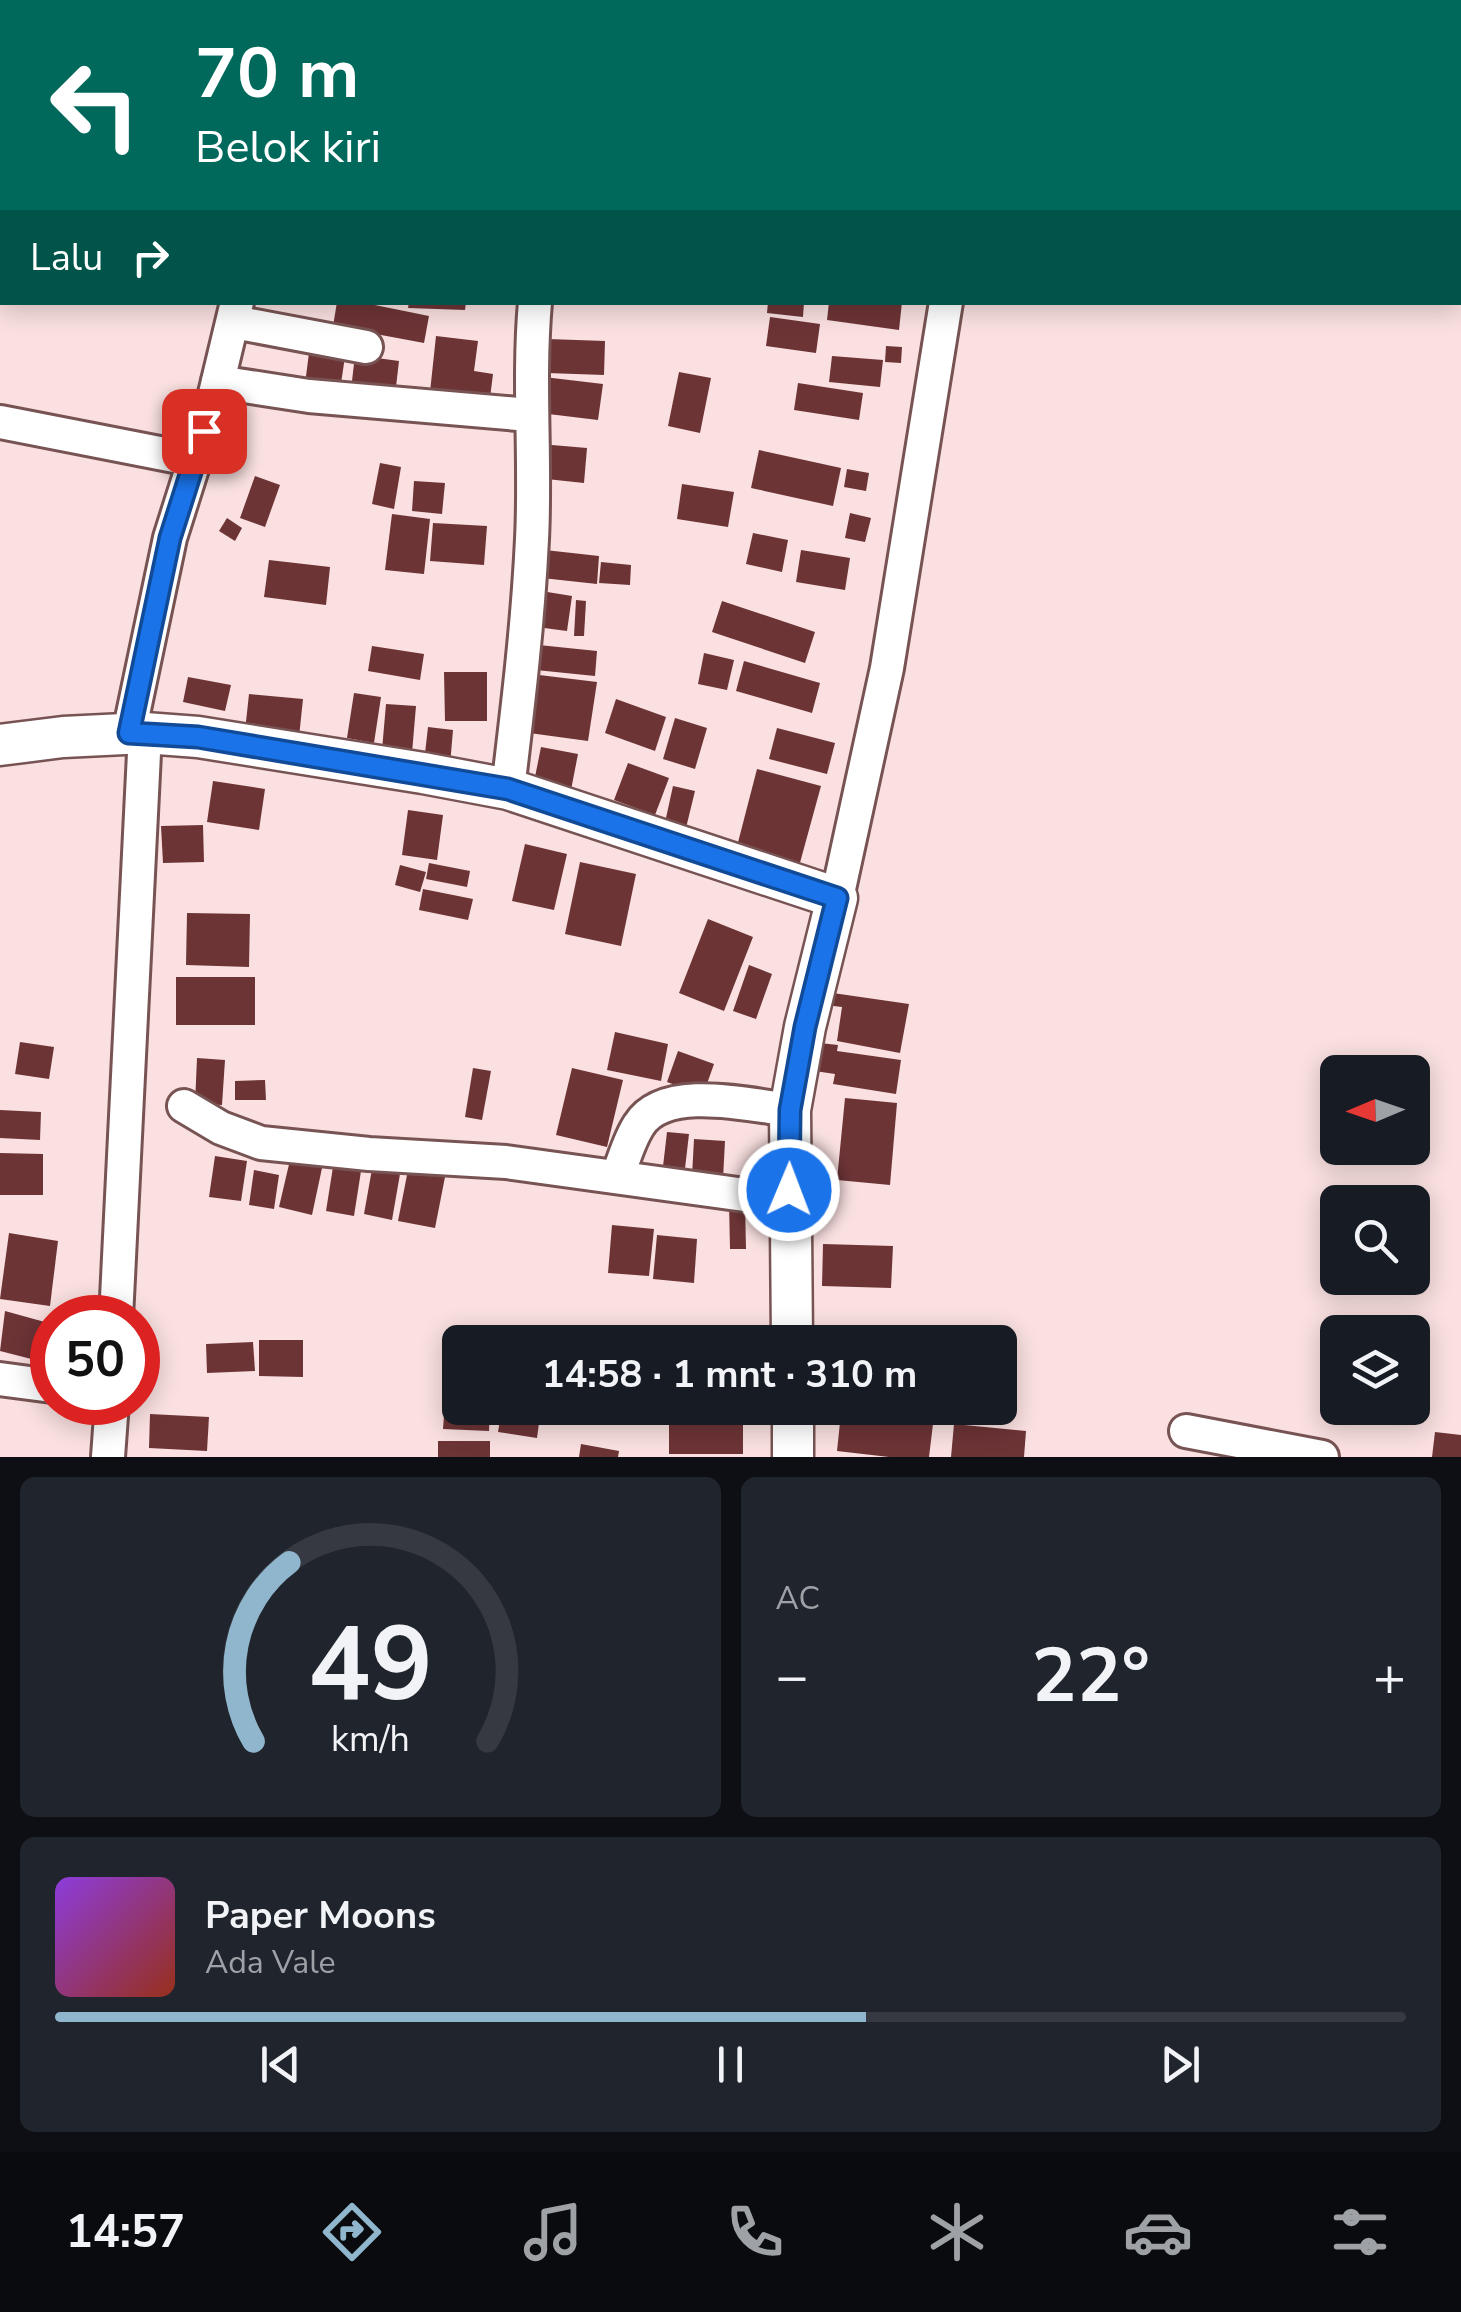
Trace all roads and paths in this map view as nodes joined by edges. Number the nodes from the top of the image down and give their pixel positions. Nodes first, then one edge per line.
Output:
1 (535, 305) edge
2 (946, 305) edge
3 (236, 312) edge
4 (366, 347) dead end
5 (218, 382) junction
6 (530, 415) junction
7 (0, 422) edge
8 (195, 460) junction
9 (137, 733) junction
10 (0, 745) edge
11 (508, 789) junction
12 (837, 898) junction
13 (184, 1106) dead end
14 (790, 1110) junction
15 (617, 1177) junction
16 (789, 1200) junction
17 (117, 1295) edge
18 (792, 1325) edge
19 (0, 1379) edge
20 (30, 1383) edge
21 (110, 1425) edge
22 (793, 1425) edge
23 (1186, 1431) dead end
24 (108, 1457) edge
25 (793, 1457) edge
26 (1322, 1457) edge

1 - 6 street
2 - 12 street
3 - 4 street
3 - 5 street
5 - 6 street
5 - 8 street
6 - 11 street
7 - 8 street
8 - 9 street
9 - 10 main road
9 - 11 main road
9 - 17 street
11 - 12 main road
12 - 14 main road
13 - 15 street
14 - 15 street
14 - 16 main road
15 - 16 street
16 - 18 main road
19 - 20 street
21 - 24 street
22 - 25 main road
23 - 26 street

